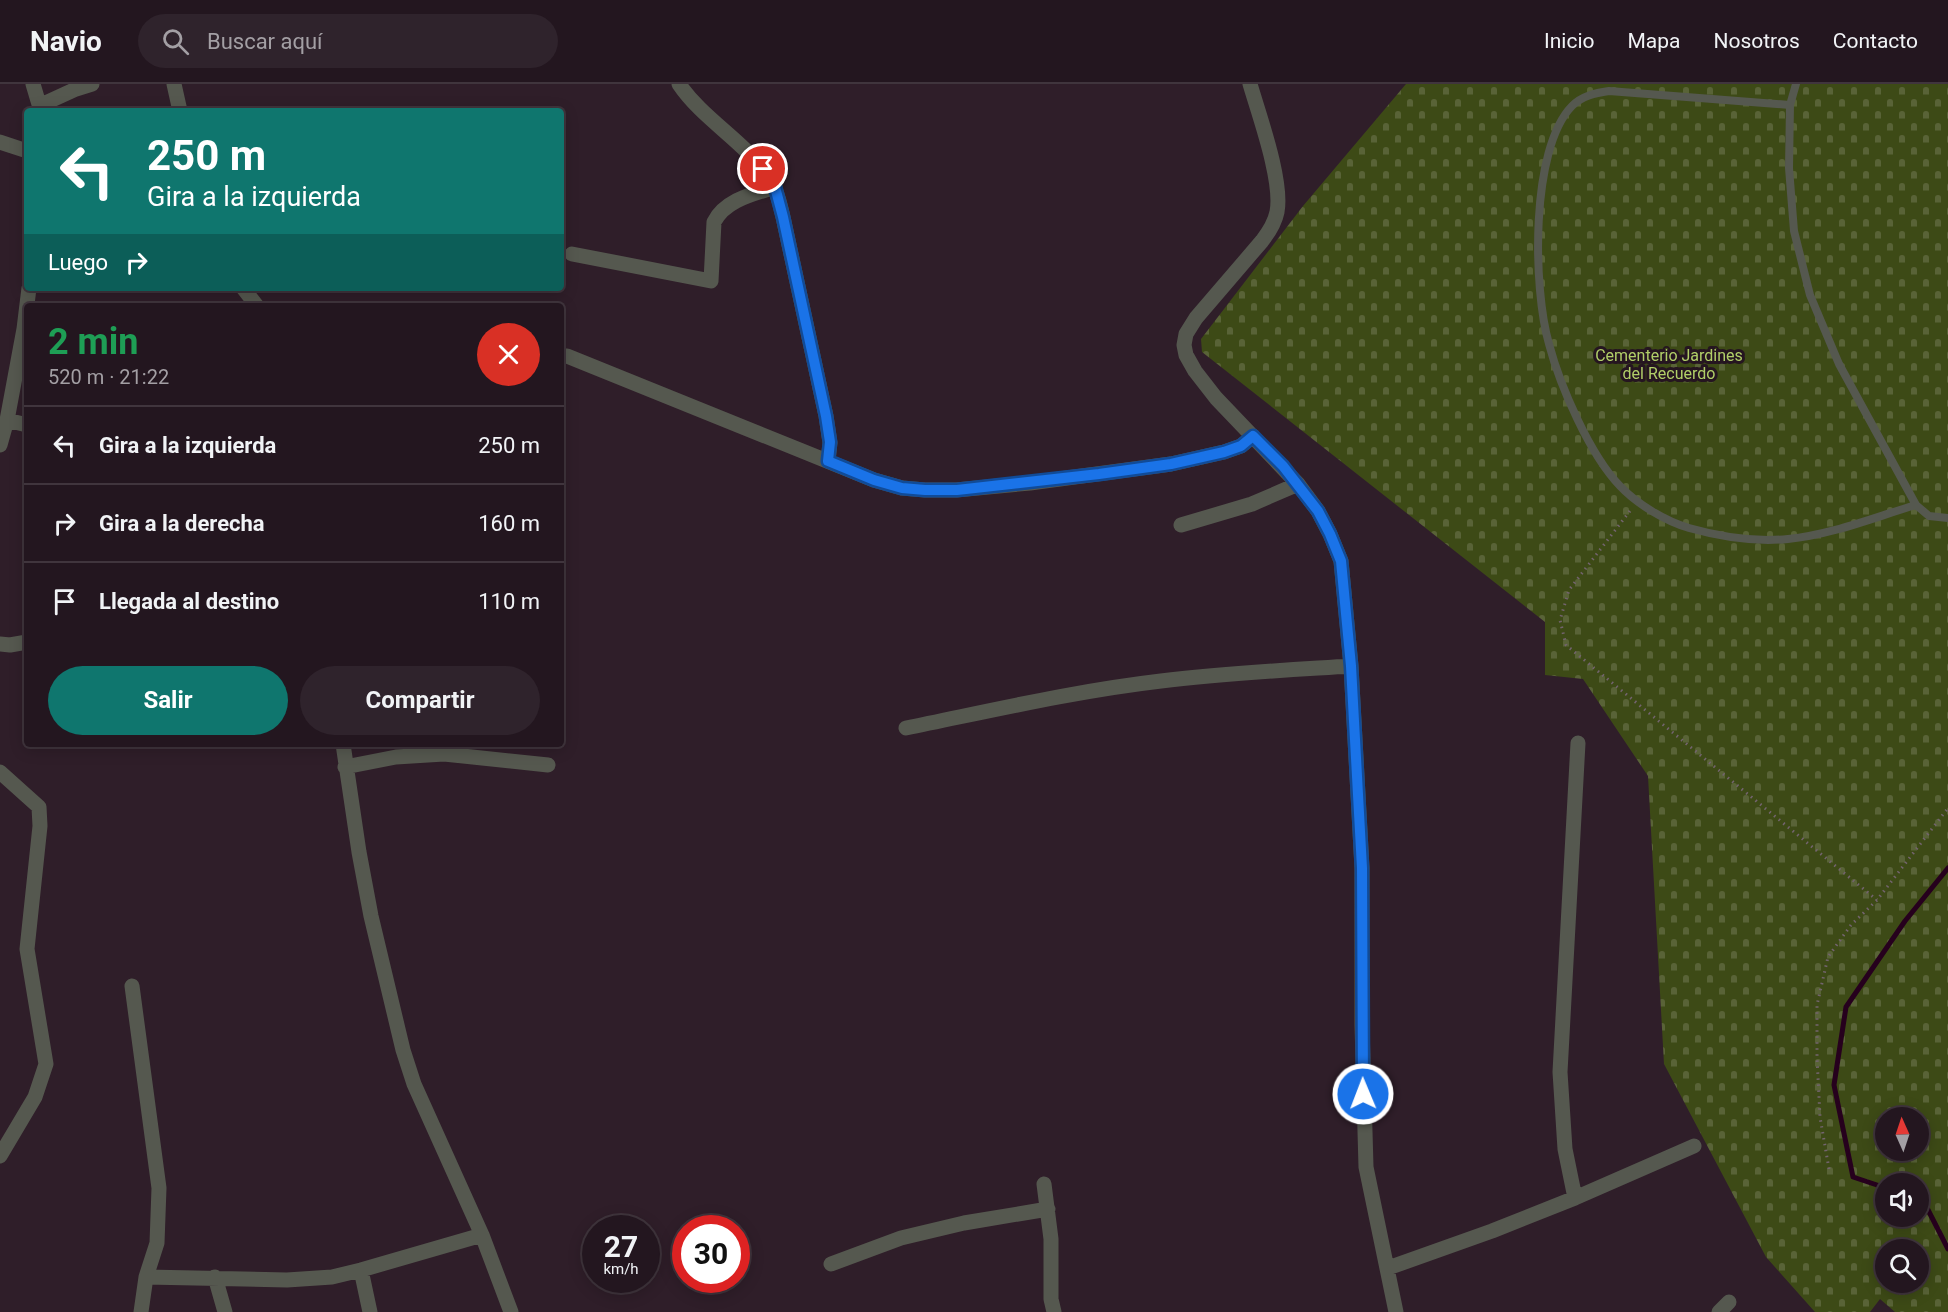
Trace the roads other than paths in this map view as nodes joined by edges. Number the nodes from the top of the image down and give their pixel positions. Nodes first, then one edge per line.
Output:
1 (33, 84) edge
2 (92, 84) edge
3 (174, 84) edge
4 (679, 84) edge
5 (1250, 84) edge
6 (1796, 84) edge
7 (1790, 105) junction
8 (41, 108) edge
9 (179, 108) edge
10 (0, 142) edge
11 (24, 149) edge
12 (775, 187) junction
13 (572, 254) dead end
14 (245, 291) edge
15 (255, 303) edge
16 (24, 329) edge
17 (564, 356) edge
18 (8, 420) junction
19 (24, 424) edge
20 (1253, 436) junction
21 (0, 445) edge
22 (828, 461) junction
23 (1298, 484) junction
24 (1916, 505) junction
25 (1948, 518) edge
26 (1180, 525) dead end
27 (24, 643) edge
28 (0, 644) edge
29 (1351, 666) junction
30 (906, 728) dead end
31 (1578, 743) dead end
32 (343, 747) edge
33 (445, 749) edge
34 (548, 765) dead end
35 (345, 766) junction
36 (0, 772) edge
37 (132, 986) dead end
38 (1694, 1146) dead end
39 (3, 1147) edge
40 (1044, 1185) dead end
41 (1575, 1198) junction
42 (1048, 1209) junction
43 (482, 1235) junction
44 (831, 1264) dead end
45 (1388, 1268) junction
46 (361, 1270) junction
47 (146, 1276) junction
48 (215, 1277) junction
49 (141, 1312) edge
50 (225, 1312) edge
51 (370, 1312) edge
52 (510, 1312) edge
53 (1054, 1312) edge
54 (1396, 1312) edge

1 - 8 street
2 - 8 street
3 - 9 street
4 - 12 street
5 - 20 street
6 - 7 lane
7 - 24 lane
7 - 24 lane
10 - 11 street
12 - 13 street
12 - 22 street
14 - 15 street
16 - 18 street
17 - 22 street
18 - 19 street
18 - 21 street
20 - 22 street
20 - 23 street
23 - 26 street
23 - 29 street
24 - 25 lane
27 - 28 street
29 - 30 street
29 - 45 street
31 - 41 street
32 - 35 street
33 - 34 street
33 - 35 street
35 - 43 street
36 - 39 street
37 - 47 street
38 - 41 street
40 - 42 street
41 - 45 street
42 - 44 street
42 - 53 street
43 - 46 street
43 - 52 street
45 - 54 street
46 - 48 street
46 - 51 street
47 - 48 street
47 - 49 street
48 - 50 street

